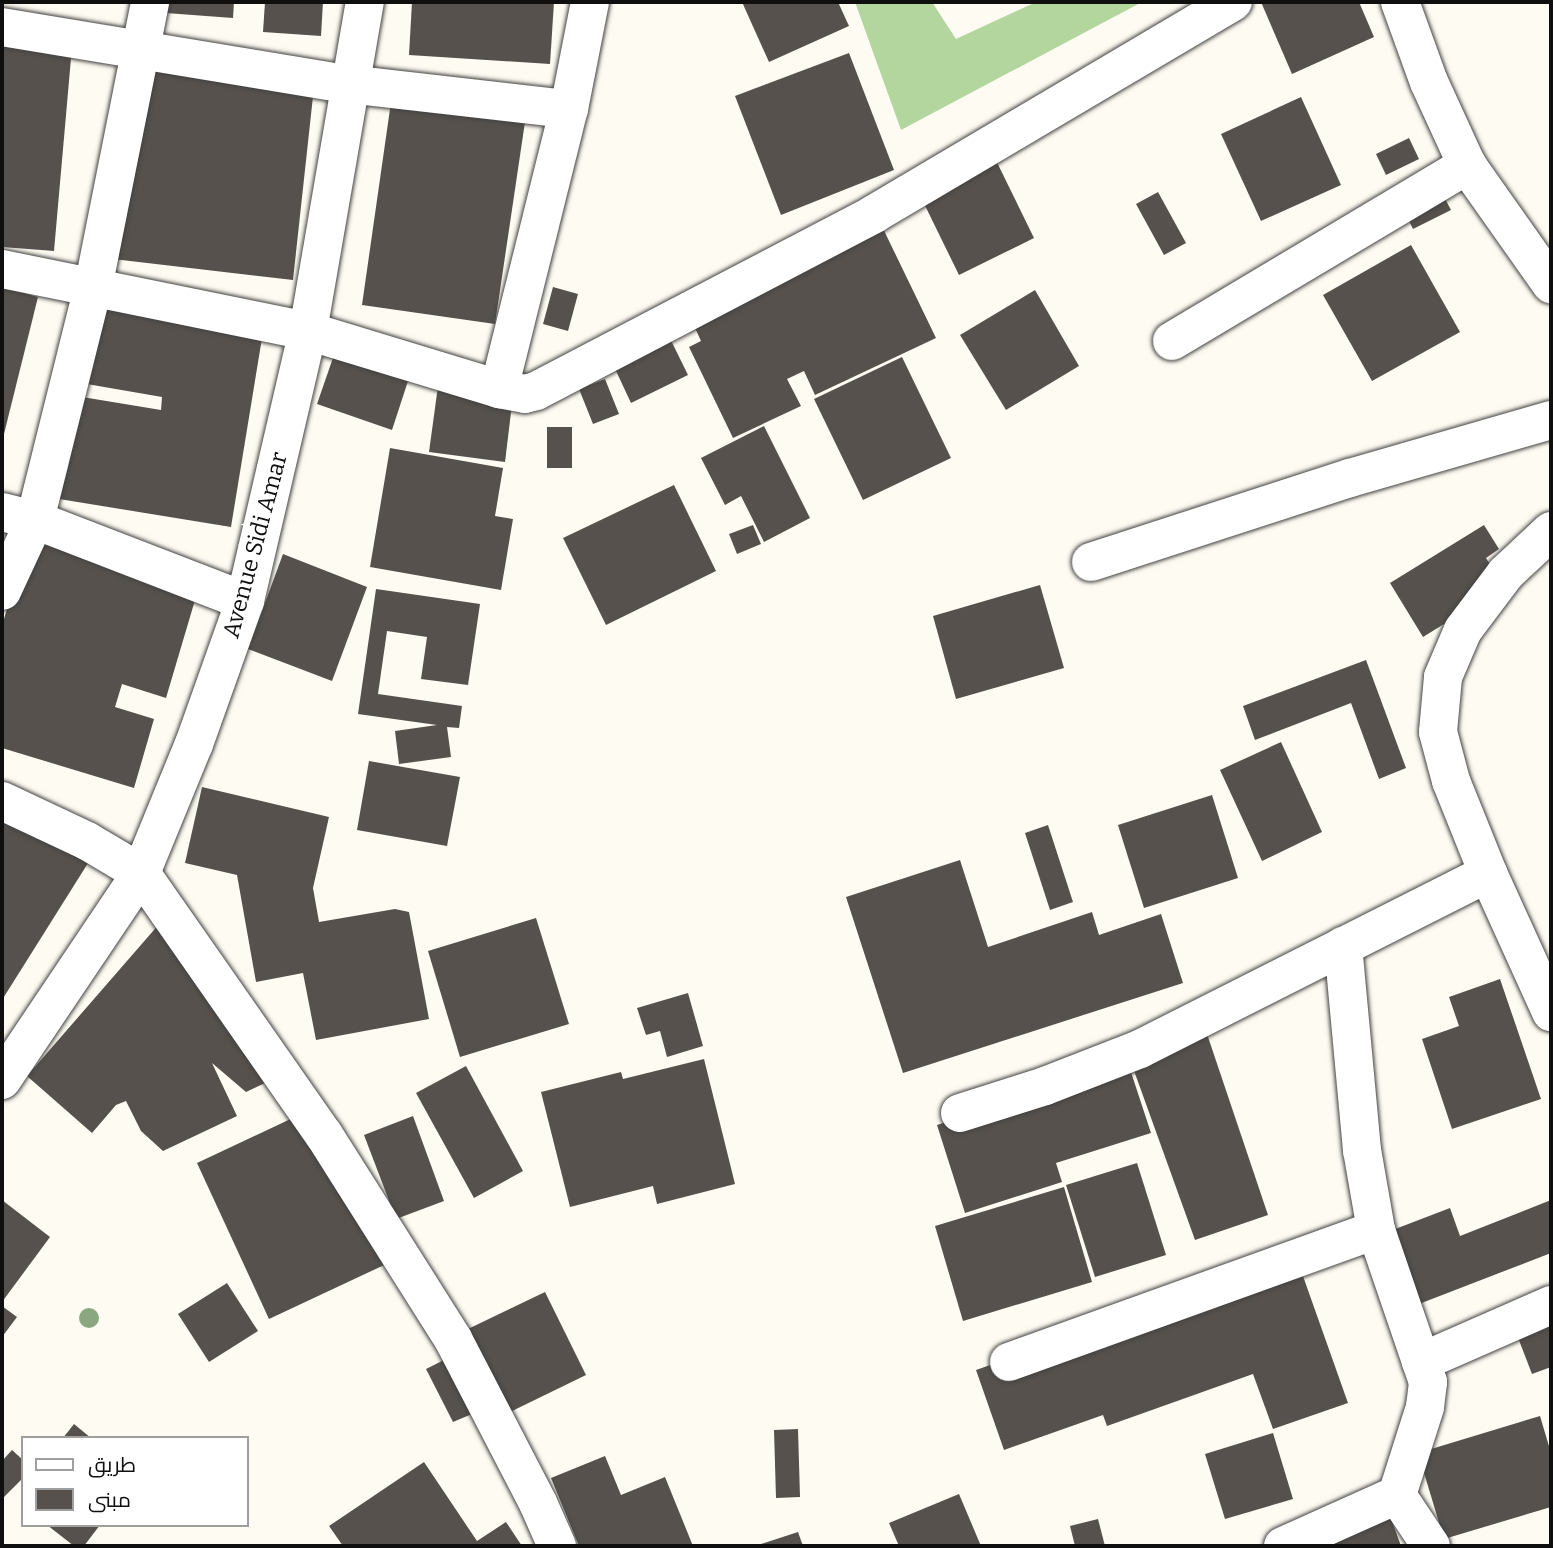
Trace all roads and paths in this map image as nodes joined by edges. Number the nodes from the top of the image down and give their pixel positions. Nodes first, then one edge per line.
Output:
1 (150, 2) edge
2 (365, 2) edge
3 (590, 2) edge
4 (1233, 2) edge
5 (1400, 2) edge
6 (2, 27) edge
7 (143, 50) junction
8 (348, 84) junction
9 (569, 109) junction
10 (1467, 165) junction
11 (2, 269) edge
12 (1551, 284) edge
13 (93, 288) junction
14 (308, 331) junction
15 (1172, 341) dead end
16 (499, 390) junction
17 (1551, 420) edge
18 (18, 516) edge
19 (1551, 531) edge
20 (1091, 562) dead end
21 (2, 591) edge
22 (244, 601) junction
23 (2, 800) edge
24 (141, 873) junction
25 (1488, 873) junction
26 (1343, 946) junction
27 (1551, 1012) edge
28 (2, 1080) edge
29 (960, 1113) dead end
30 (1376, 1230) junction
31 (1551, 1306) edge
32 (1009, 1362) dead end
33 (1421, 1362) junction
34 (1397, 1495) junction
35 (557, 1546) edge
36 (1283, 1546) edge
37 (1431, 1546) edge

1 - 7 street
2 - 8 street, Avenue Sidi Amar
3 - 9 street
4 - 16 street
5 - 10 street
6 - 7 street
7 - 8 street
7 - 13 street
8 - 9 street
8 - 14 street, Avenue Sidi Amar
9 - 16 street
10 - 12 street
10 - 15 street
11 - 13 street
13 - 14 street
13 - 18 street
14 - 16 street
14 - 22 street, Avenue Sidi Amar
17 - 20 street
18 - 21 street
18 - 22 street
19 - 25 street
22 - 24 street, Avenue Sidi Amar
23 - 24 street
24 - 28 street, Avenue Sidi Amar
24 - 35 street
25 - 26 street
25 - 27 street
26 - 29 street
26 - 30 street
30 - 32 street
30 - 33 street
31 - 33 street
33 - 34 street
34 - 36 street
34 - 37 street

